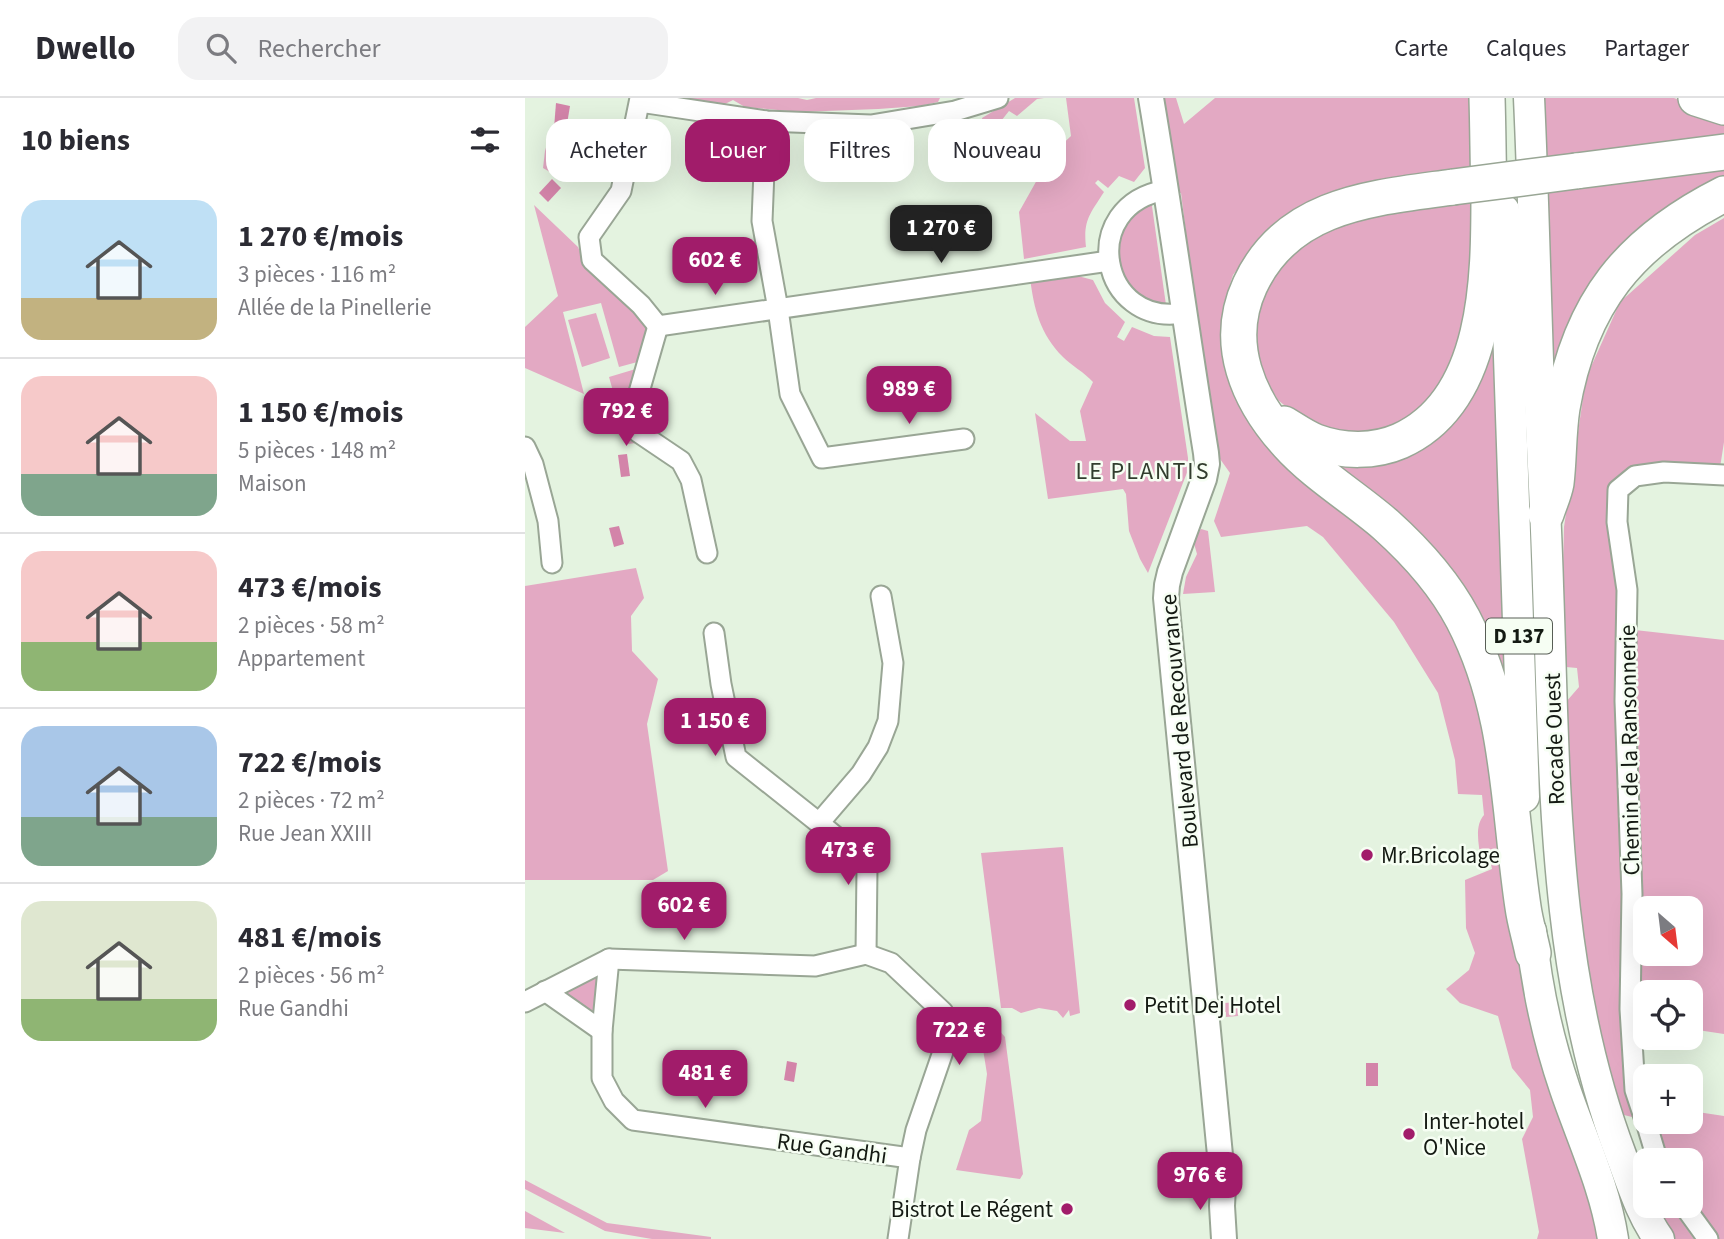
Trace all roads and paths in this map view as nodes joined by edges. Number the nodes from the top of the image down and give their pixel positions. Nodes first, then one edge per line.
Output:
1 (997, 98) edge
2 (1151, 98) edge
3 (1487, 98) edge
4 (1499, 98) edge
5 (1529, 98) edge
6 (1696, 98) edge
7 (640, 100) edge
8 (1724, 107) edge
9 (754, 119) edge
10 (790, 122) edge
11 (1724, 152) edge
12 (764, 182) edge
13 (1166, 190) junction
14 (1724, 194) edge
15 (1109, 261) junction
16 (778, 309) junction
17 (1184, 313) junction
18 (658, 326) junction
19 (1260, 407) junction
20 (964, 439) dead end
21 (525, 447) edge
22 (1724, 475) edge
23 (1546, 514) junction
24 (707, 553) dead end
25 (552, 563) dead end
26 (881, 596) dead end
27 (714, 633) dead end
28 (820, 823) junction
29 (1534, 953) junction
30 (866, 954) junction
31 (609, 959) junction
32 (545, 991) junction
33 (525, 1002) edge
34 (602, 1031) junction
35 (1634, 1064) edge
36 (910, 1158) junction
37 (1223, 1186) junction
38 (1692, 1218) edge
39 (898, 1239) edge
40 (1224, 1239) edge
41 (1240, 1239) edge
42 (1613, 1239) edge
43 (1659, 1239) edge
44 (1707, 1239) edge

1 - 10 street
2 - 13 street, Boulevard de Recouvrance
3 - 19 highway
4 - 29 main road, Rocade Ouest / D 137
5 - 23 main road, Rocade Ouest / D 137
6 - 8 highway
7 - 9 street
7 - 18 street
11 - 19 highway, bridge
12 - 16 street
13 - 15 street
13 - 17 street, Boulevard de Recouvrance
14 - 23 highway
15 - 16 street
15 - 17 street
16 - 18 street
16 - 20 street
17 - 37 street, Boulevard de Recouvrance
18 - 24 street
19 - 29 highway
21 - 25 street
22 - 35 street, Chemin de la Ransonnerie
23 - 43 main road, Rocade Ouest / D 137
26 - 28 street
27 - 28 street
28 - 30 street
29 - 42 main road, Rocade Ouest / D 137
30 - 31 street
30 - 36 street
31 - 32 street
31 - 34 street, Rue Gandhi
32 - 33 street
32 - 34 street
34 - 36 street, Rue Gandhi
36 - 39 street
37 - 40 street
37 - 41 street
38 - 44 street

